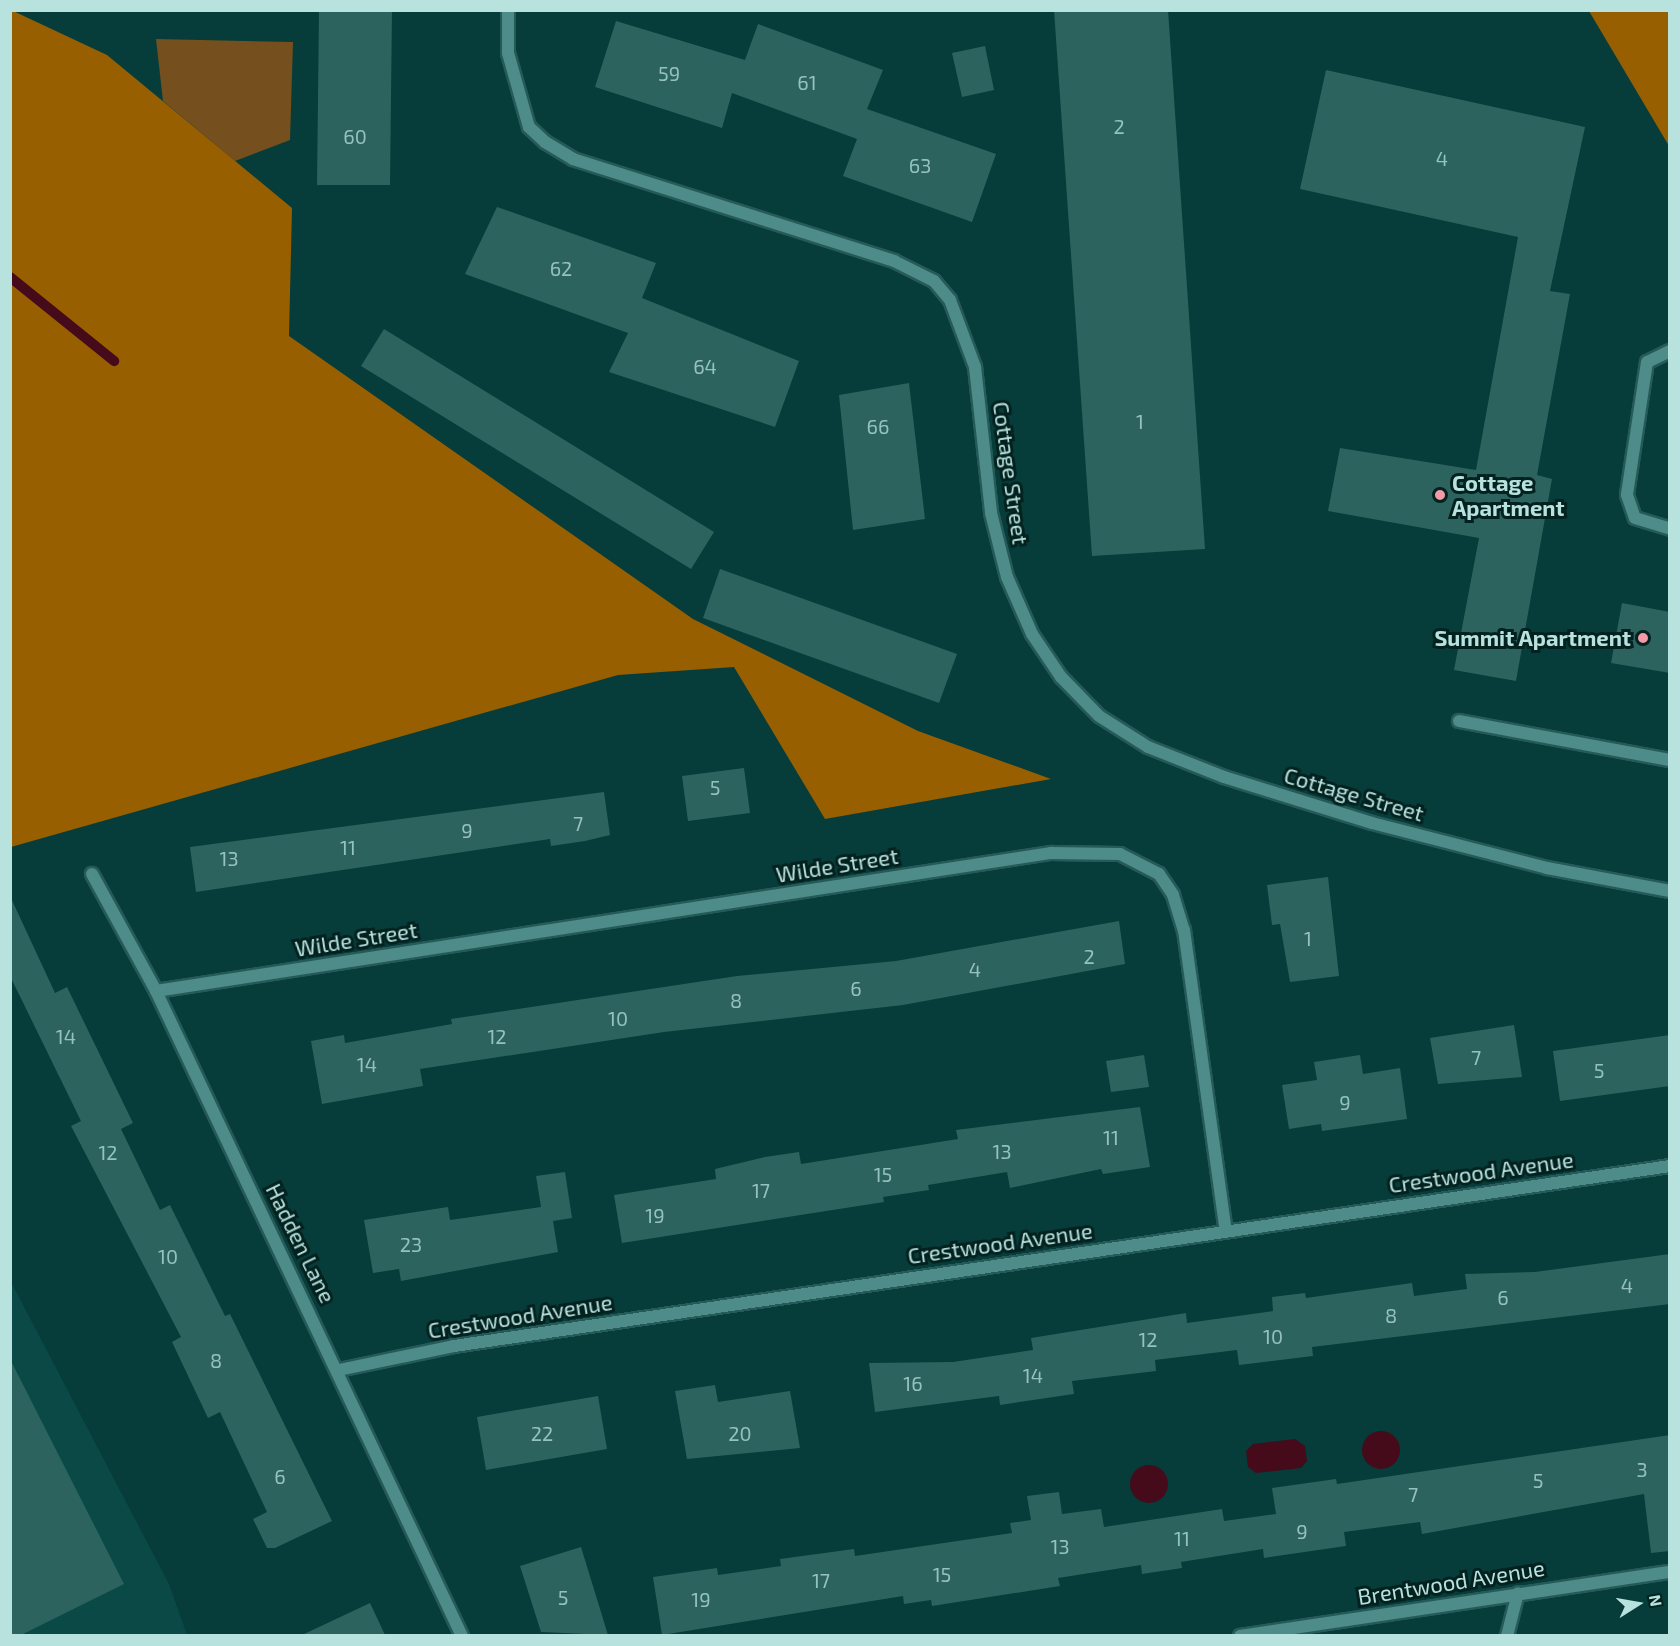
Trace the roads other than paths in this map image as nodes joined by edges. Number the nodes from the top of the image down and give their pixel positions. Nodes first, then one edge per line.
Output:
1 (508, 10) edge
2 (1670, 351) edge
3 (1670, 529) edge
4 (1459, 721) dead end
5 (1670, 759) edge
6 (92, 874) dead end
7 (1669, 890) edge
8 (156, 991) junction
9 (1670, 1166) edge
10 (1226, 1231) junction
11 (339, 1370) junction
12 (1670, 1572) edge
13 (1518, 1593) junction
14 (462, 1635) edge
15 (1239, 1635) edge
16 (1508, 1635) edge

1 - 7 street, Cottage Street
2 - 3 street
4 - 5 street
6 - 8 street, Hadden Lane
8 - 10 street, Wilde Street
8 - 11 street, Hadden Lane
9 - 10 street, Crestwood Avenue
10 - 11 street, Crestwood Avenue
11 - 14 street, Hadden Lane
12 - 13 street, Brentwood Avenue
13 - 15 street, Brentwood Avenue
13 - 16 street

